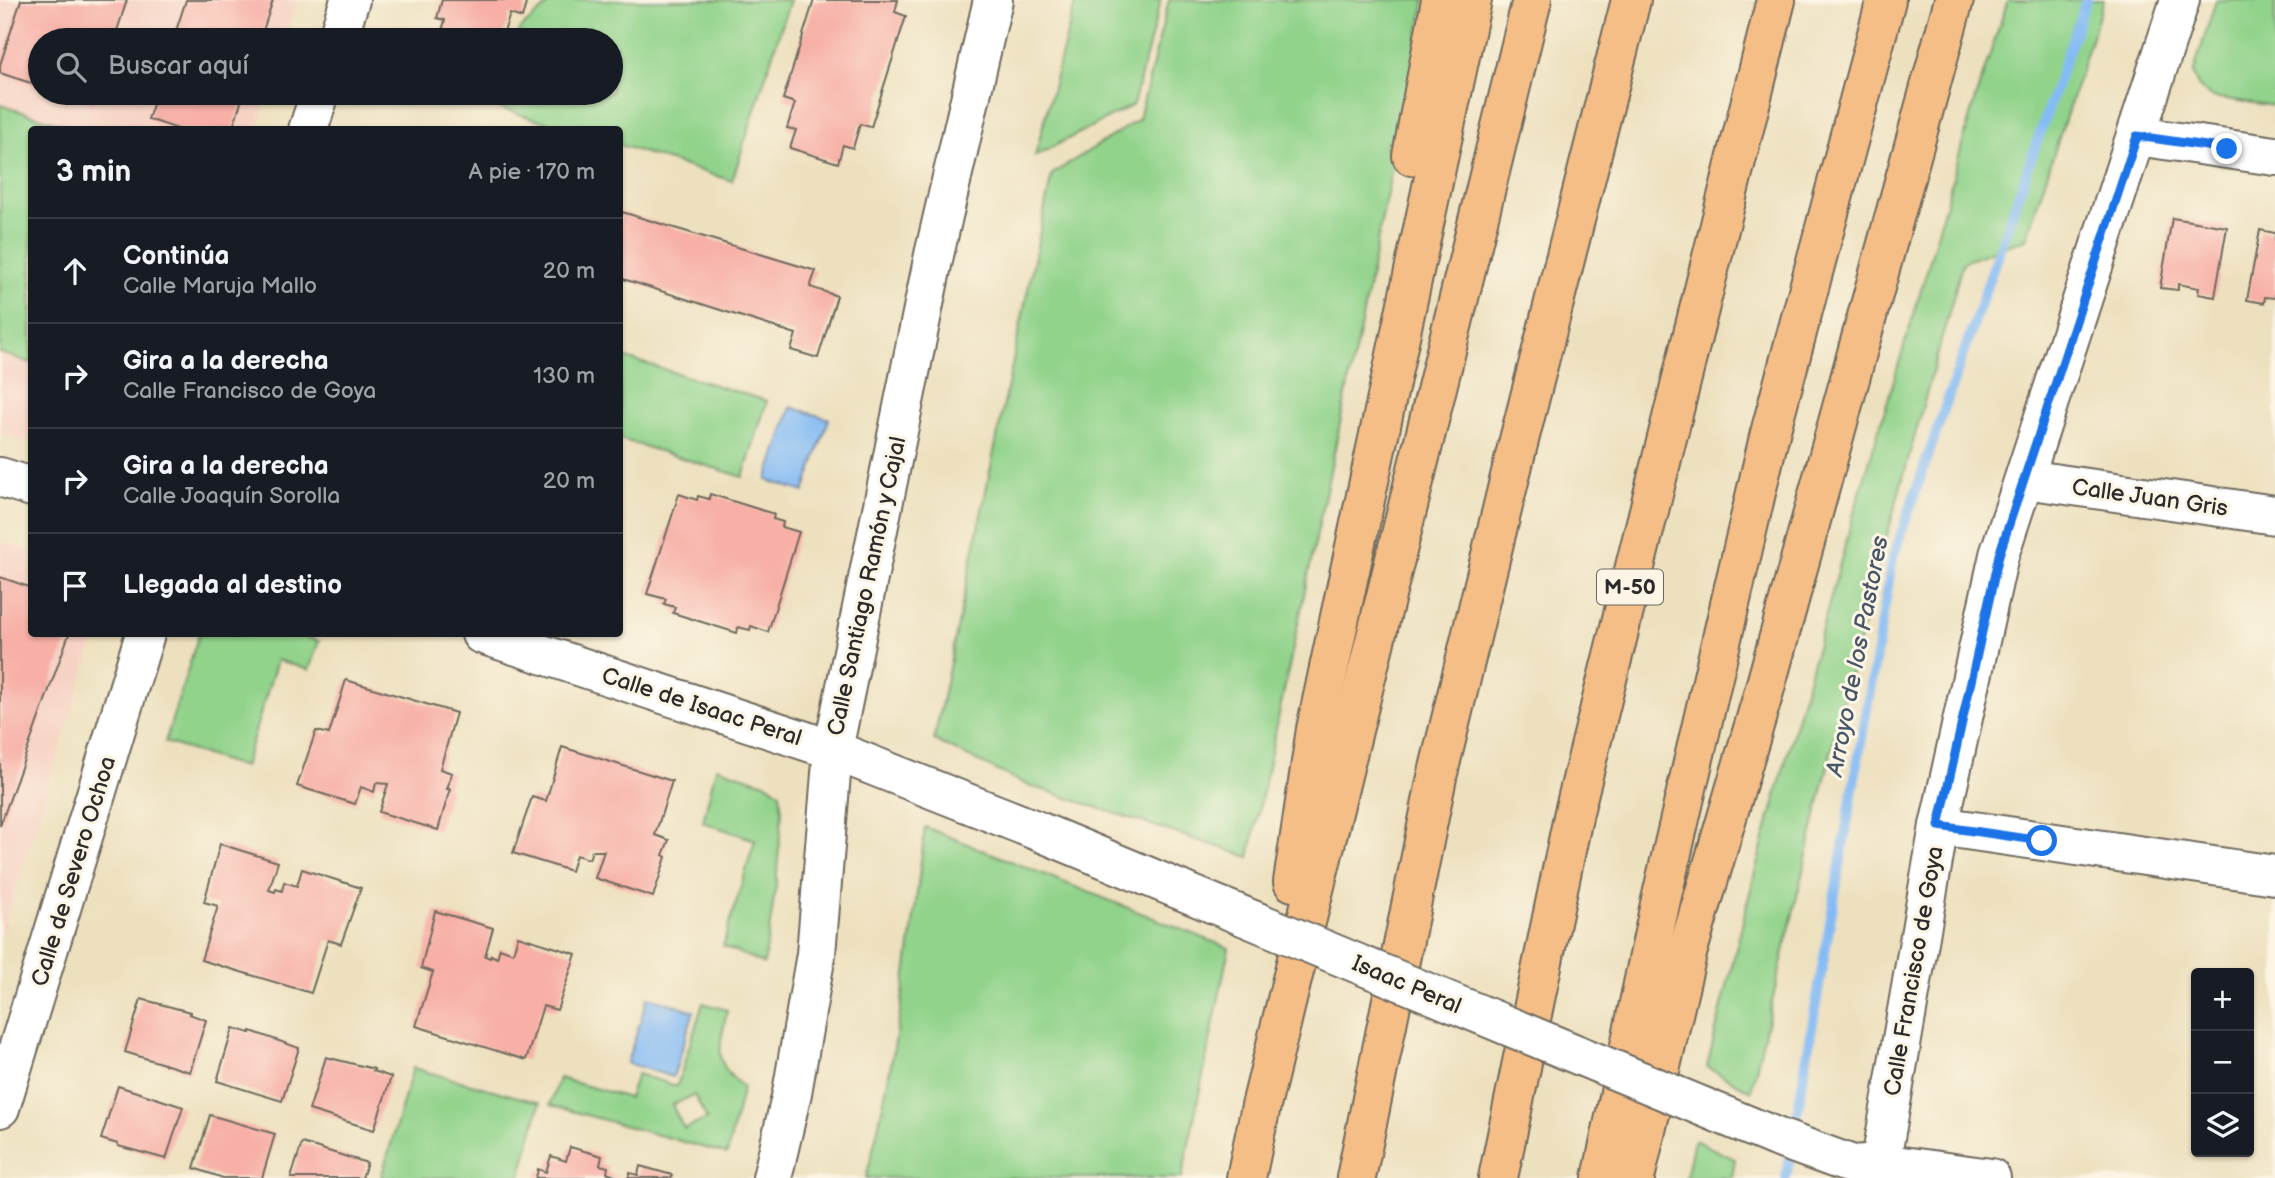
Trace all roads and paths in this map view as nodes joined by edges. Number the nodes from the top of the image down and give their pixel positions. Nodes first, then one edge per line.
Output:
1 (350, 0) edge
2 (993, 0) edge
3 (1441, 0) edge
4 (1472, 0) edge
5 (1532, 0) edge
6 (1631, 0) edge
7 (1776, 0) edge
8 (1885, 0) edge
9 (1954, 0) edge
10 (2180, 0) edge
11 (341, 28) edge
12 (316, 105) edge
13 (309, 126) edge
14 (2137, 136) junction
15 (2275, 156) edge
16 (0, 477) edge
17 (2025, 479) junction
18 (28, 486) edge
19 (2275, 515) edge
20 (144, 637) edge
21 (490, 637) edge
22 (1315, 729) junction
23 (833, 750) junction
24 (1939, 826) junction
25 (1038, 831) joint
26 (2275, 875) edge
27 (1261, 1106) junction
28 (0, 1108) edge
29 (1879, 1170) edge
30 (772, 1178) edge
31 (1246, 1178) edge
32 (1356, 1178) edge
33 (1499, 1178) edge
34 (1602, 1178) edge
35 (1635, 1178) edge
36 (1991, 1178) edge

1 - 11 street
2 - 23 street, Calle Santiago Ramón y Cajal
3 - 22 highway
4 - 22 highway
5 - 27 highway
6 - 32 highway
7 - 33 highway, M-50
8 - 34 highway
9 - 35 highway
10 - 14 street, Calle Francisco de Goya
12 - 13 street
14 - 15 street
14 - 17 street, Calle Francisco de Goya
16 - 18 street
17 - 19 street, Calle Juan Gris
17 - 24 street, Calle Francisco de Goya
20 - 28 street, Calle de Severo Ochoa
21 - 23 street, Calle de Isaac Peral
22 - 27 highway
23 - 25 street, Calle de Isaac Peral
23 - 30 street, Calle Santiago Ramón y Cajal
24 - 26 street
24 - 29 street, Calle Francisco de Goya
25 - 29 street, Isaac Peral, bridge
27 - 31 highway
29 - 36 street, Isaac Peral

